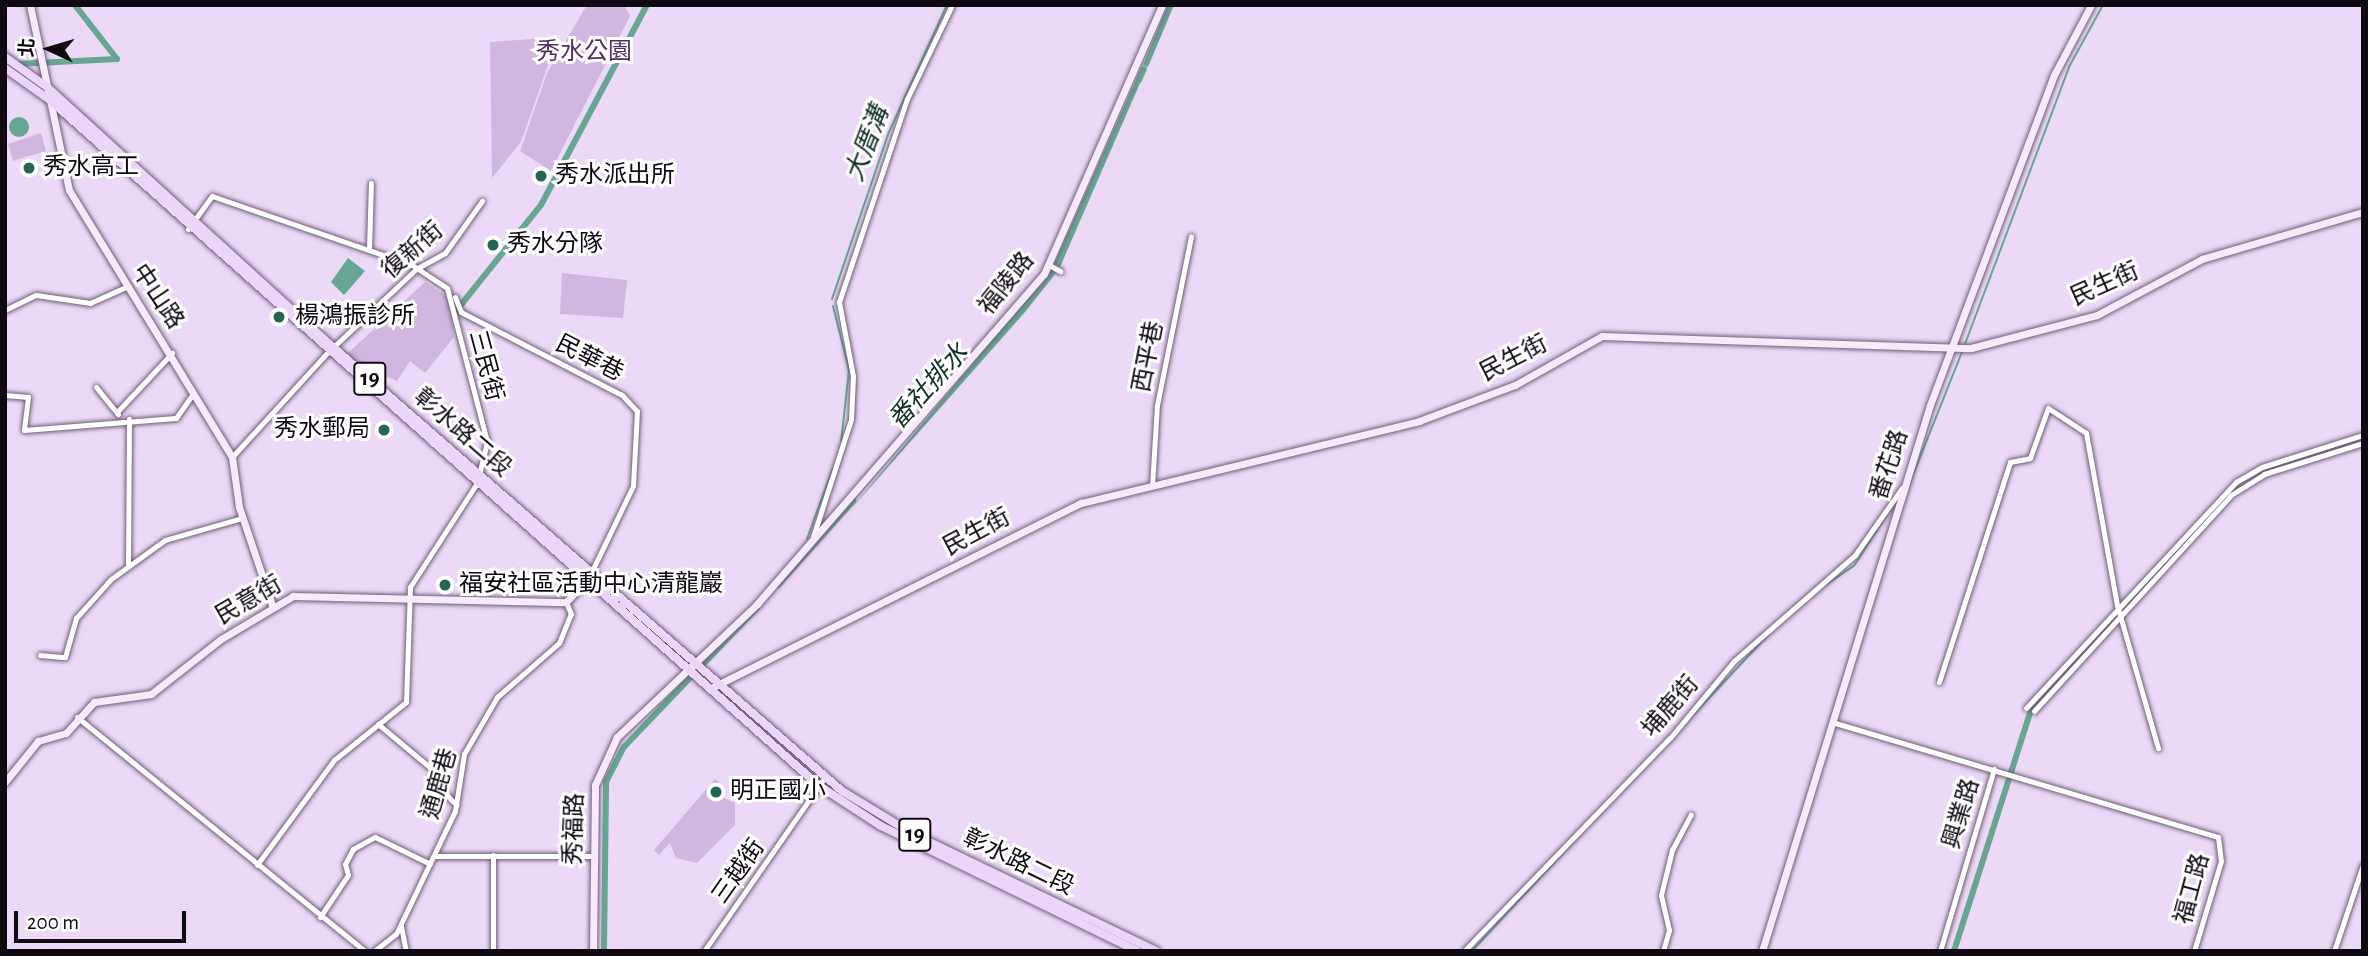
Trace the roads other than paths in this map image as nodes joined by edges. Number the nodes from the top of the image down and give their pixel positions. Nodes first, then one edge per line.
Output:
1 (30, 5) edge
2 (952, 5) edge
3 (1162, 5) edge
4 (2091, 5) edge
5 (5, 57) edge
6 (5, 68) edge
7 (47, 87) junction
8 (50, 100) junction
9 (371, 183) dead end
10 (151, 190) junction
11 (482, 201) dead end
12 (2363, 212) edge
13 (193, 220) junction
14 (188, 229) junction
15 (1191, 236) dead end
16 (369, 249) junction
17 (1049, 265) junction
18 (416, 269) junction
19 (1060, 271) dead end
20 (126, 287) junction
21 (453, 293) junction
22 (5, 310) edge
23 (1954, 348) junction
24 (331, 351) junction
25 (172, 353) junction
26 (96, 387) dead end
27 (195, 391) junction
28 (5, 395) edge
29 (117, 412) junction
30 (125, 419) junction
31 (2363, 435) edge
32 (2363, 443) edge
33 (233, 457) junction
34 (479, 479) junction
35 (1152, 486) junction
36 (1902, 488) junction
37 (242, 518) junction
38 (813, 540) junction
39 (128, 565) junction
40 (589, 577) junction
41 (409, 596) junction
42 (566, 602) junction
43 (272, 605) junction
44 (2119, 609) junction
45 (40, 655) dead end
46 (694, 668) junction
47 (1939, 682) dead end
48 (714, 685) junction
49 (2026, 708) dead end
50 (2034, 711) dead end
51 (77, 717) junction
52 (1832, 722) junction
53 (379, 724) junction
54 (2158, 748) dead end
55 (1994, 769) junction
56 (8, 773) edge
57 (822, 781) junction
58 (5, 782) edge
59 (457, 805) junction
60 (1691, 815) dead end
61 (493, 855) junction
62 (434, 856) junction
63 (593, 856) junction
64 (430, 864) junction
65 (257, 865) junction
66 (2363, 865) edge
67 (1010, 885) junction
68 (320, 917) junction
69 (401, 926) junction
70 (365, 951) edge
71 (374, 951) edge
72 (406, 951) edge
73 (493, 951) edge
74 (593, 951) edge
75 (704, 951) edge
76 (1137, 951) edge
77 (1156, 951) edge
78 (1464, 951) edge
79 (1663, 951) edge
80 (1762, 951) edge
81 (1940, 951) edge
82 (2194, 951) edge
83 (2334, 951) edge

1 - 7 street, 中山路
2 - 38 street
3 - 17 street, 福陵路
4 - 23 street, 番花路
5 - 7 main road, 19
6 - 8 main road, 19
7 - 8 street, 中山路
7 - 10 main road, 彰水路二段 / 19
8 - 10 main road, 彰水路二段 / 19
8 - 20 street, 中山路
9 - 16 street
10 - 13 main road, 彰水路二段 / 19
10 - 14 main road, 彰水路二段 / 19
11 - 18 street, 復新街
12 - 23 street, 民生街
13 - 14 street
13 - 16 street
13 - 24 main road, 彰水路二段 / 19
14 - 24 main road, 彰水路二段 / 19
15 - 35 street, 西平巷
16 - 18 street
17 - 19 street
17 - 38 street, 福陵路
18 - 21 street
18 - 24 street, 復新街
20 - 22 street
20 - 25 street, 中山路
21 - 34 street, 三民街
21 - 40 street, 民華巷
23 - 35 street, 民生街
23 - 36 street, 番花路
24 - 33 street, 復新街
24 - 34 main road, 彰水路二段 / 19
25 - 27 street, 中山路
25 - 29 street
26 - 29 street
27 - 30 street
27 - 33 street, 中山路
28 - 30 street
29 - 30 street
30 - 39 street
31 - 44 street
32 - 44 street
33 - 37 street, 中山路
34 - 40 main road, 彰水路二段 / 19
34 - 41 street, 三民街
35 - 48 street, 民生街
36 - 52 street, 番花路
36 - 78 street, 埔鹿街
37 - 39 street
37 - 43 street, 中山路
38 - 46 street, 福陵路
39 - 45 street
40 - 42 street
40 - 46 main road, 彰水路二段 / 19
41 - 42 street, 民意街
41 - 43 street, 民意街
41 - 53 street
42 - 59 street, 通鹿巷
43 - 51 street, 民意街
44 - 47 street
44 - 49 street
44 - 50 street
44 - 54 street
46 - 48 main road, 彰水路二段 / 19
46 - 63 street, 秀福路
48 - 57 main road, 彰水路二段 / 19
51 - 56 street, 民意街
51 - 65 street
52 - 55 street, 興業路
52 - 80 street, 番花路
53 - 59 street
53 - 65 street
55 - 81 street, 興業路
55 - 82 street, 福工路
56 - 58 street, 民意街
57 - 67 main road, 彰水路二段 / 19
57 - 75 street, 三越街
59 - 62 street, 通鹿巷
60 - 79 street
61 - 62 street
61 - 63 street
61 - 73 street
62 - 64 street, 通鹿巷
63 - 74 street, 秀福路
64 - 68 street
64 - 69 street, 通鹿巷
65 - 68 street
66 - 83 street
67 - 76 main road, 彰水路二段 / 19
67 - 77 main road, 彰水路二段 / 19
68 - 70 street
69 - 71 street, 通鹿巷
69 - 72 street

